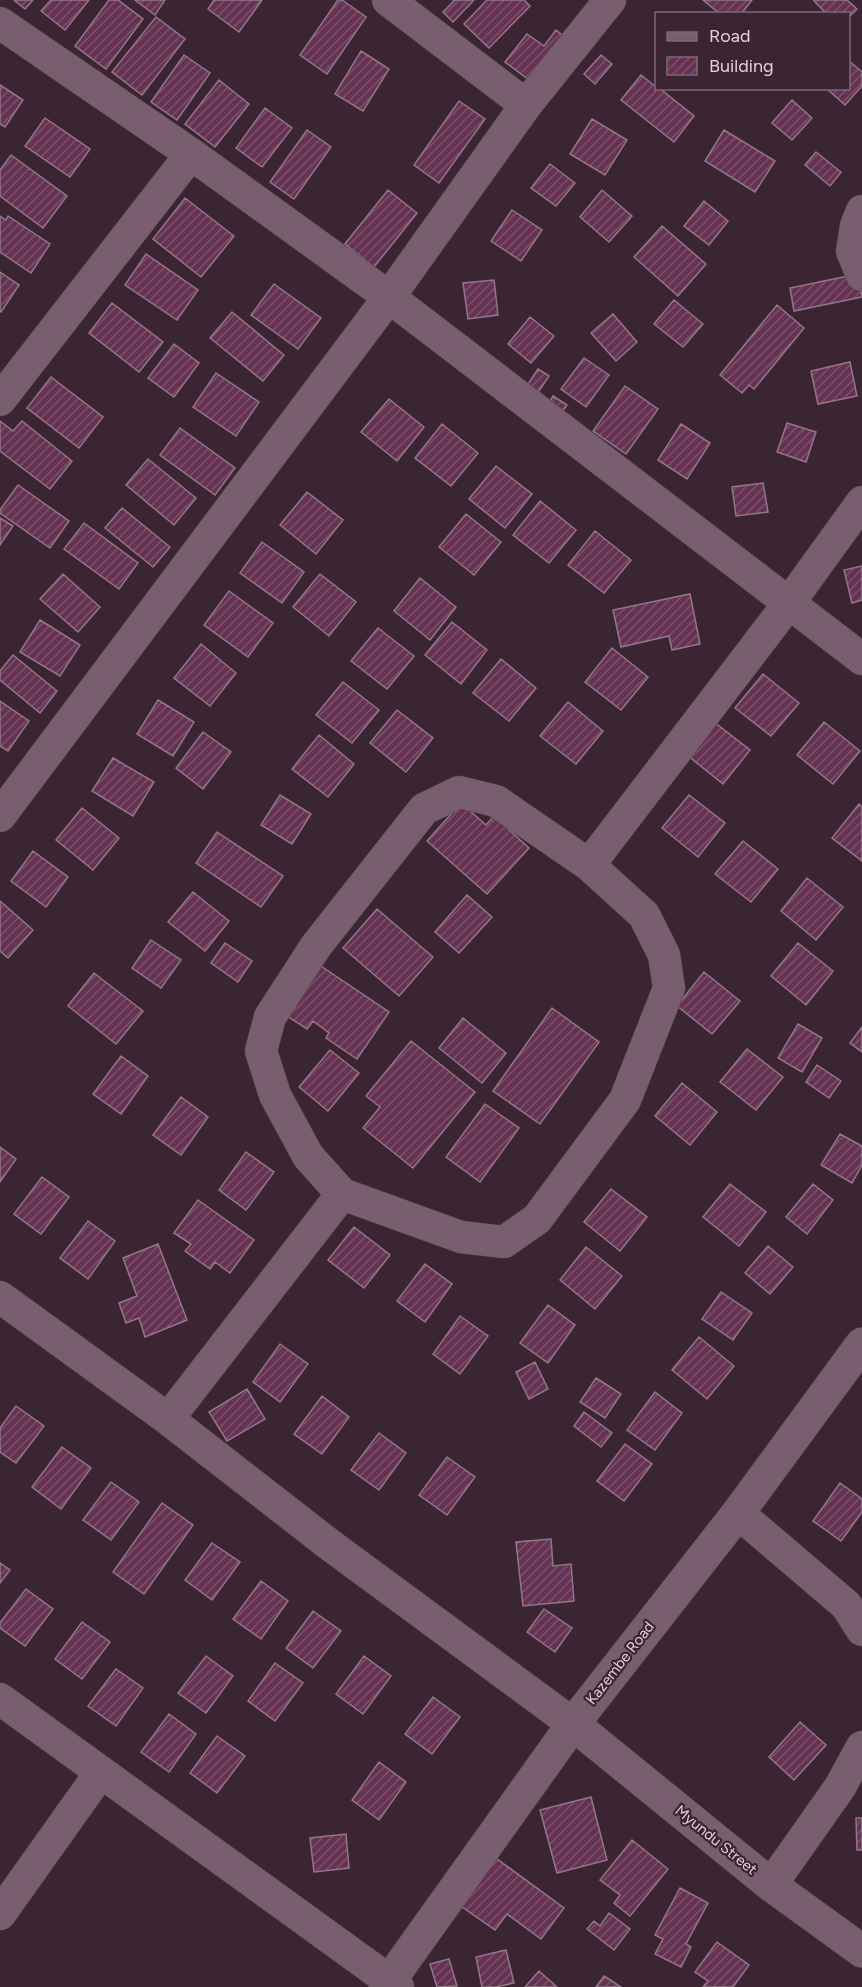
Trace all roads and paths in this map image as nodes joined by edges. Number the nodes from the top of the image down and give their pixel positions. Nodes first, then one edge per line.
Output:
1 (388, 0) edge
2 (610, 0) edge
3 (0, 23) edge
4 (526, 105) junction
5 (191, 154) junction
6 (862, 211) edge
7 (862, 275) edge
8 (389, 297) junction
9 (0, 400) edge
10 (862, 502) edge
11 (789, 603) junction
12 (862, 659) edge
13 (0, 816) edge
14 (589, 865) junction
15 (342, 1194) junction
16 (0, 1297) edge
17 (862, 1344) edge
18 (168, 1419) junction
19 (738, 1513) junction
20 (862, 1630) edge
21 (0, 1699) edge
22 (573, 1724) junction
23 (862, 1747) edge
24 (101, 1772) junction
25 (771, 1885) junction
26 (0, 1914) edge
27 (862, 1951) edge
28 (390, 1985) edge

1 - 4 street
2 - 4 street
3 - 5 street
4 - 8 street
5 - 8 street
5 - 9 street
6 - 7 street
8 - 11 street
8 - 13 street
10 - 11 street
11 - 12 street
11 - 14 street
14 - 15 street
14 - 15 street
15 - 18 street
16 - 18 street
17 - 19 main road, Kazembe Road
18 - 22 street
19 - 20 street
19 - 22 main road, Kazembe Road
21 - 24 street
22 - 25 main road, Myundu Street
22 - 28 main road, Kazembe Road
23 - 25 street
24 - 26 street
24 - 28 street
25 - 27 main road, Myundu Street

